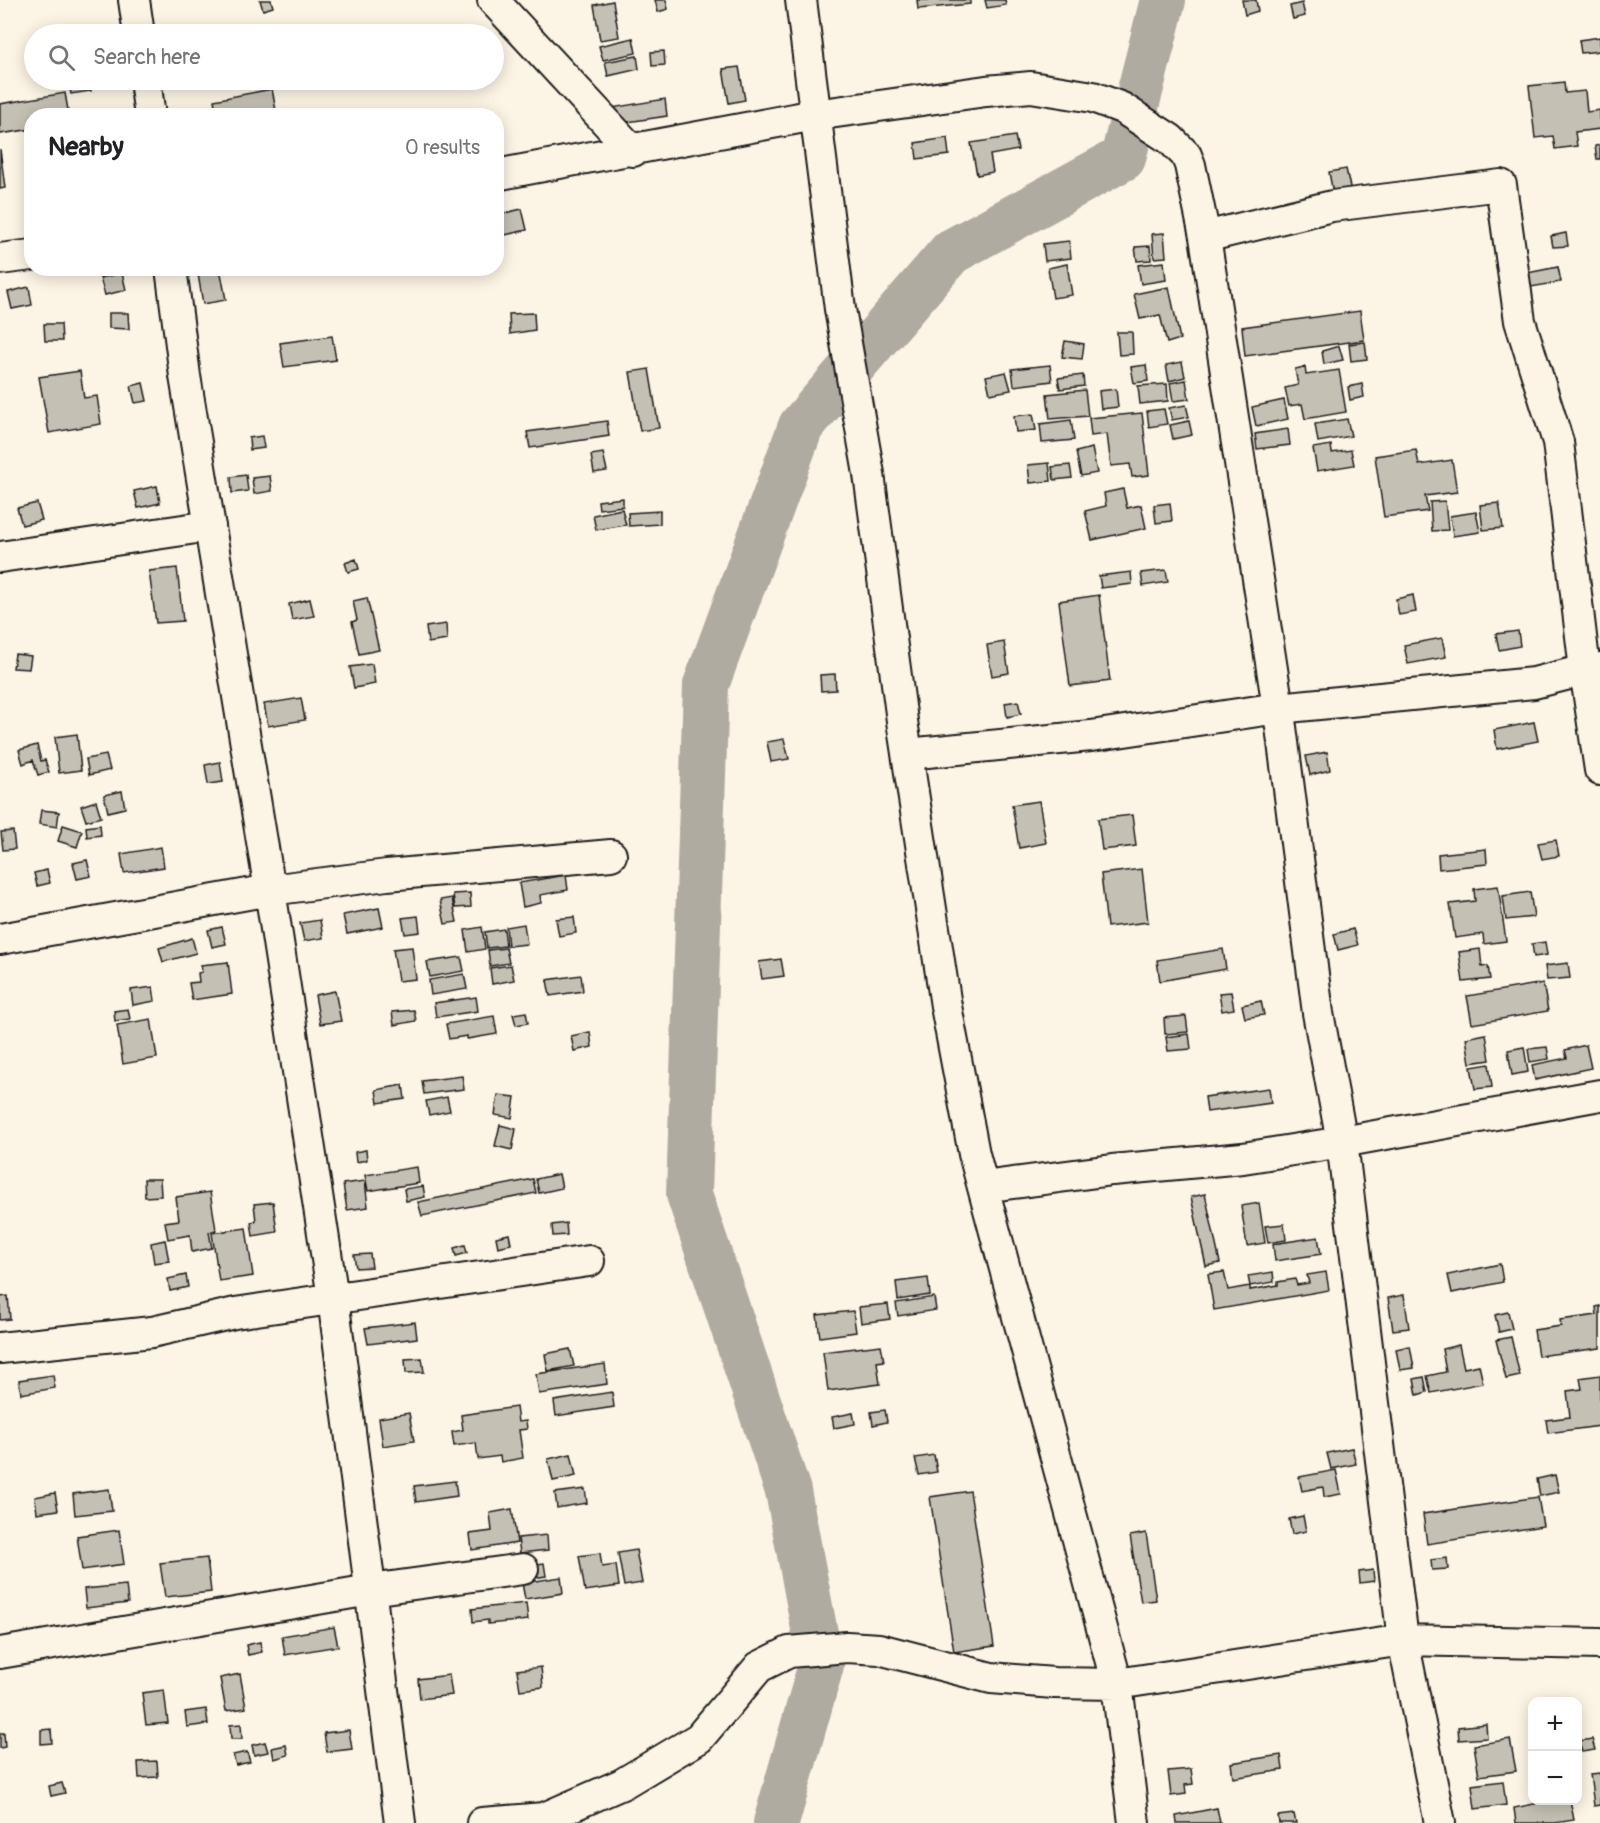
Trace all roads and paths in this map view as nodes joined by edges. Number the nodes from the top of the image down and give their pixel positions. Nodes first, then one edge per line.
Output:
1 (134, 0) edge
2 (493, 0) edge
3 (801, 0) edge
4 (138, 24) edge
5 (146, 90) edge
6 (149, 108) edge
7 (815, 116) junction
8 (633, 151) junction
9 (504, 174) edge
10 (1205, 237) junction
11 (24, 256) edge
12 (0, 259) edge
13 (172, 276) edge
14 (210, 526) junction
15 (0, 557) edge
16 (1592, 669) edge
17 (1278, 708) junction
18 (907, 754) junction
19 (1600, 770) edge
20 (611, 855) dead end
21 (270, 890) junction
22 (0, 939) edge
23 (1600, 1095) edge
24 (1342, 1142) junction
25 (982, 1187) junction
26 (589, 1261) dead end
27 (333, 1298) junction
28 (0, 1348) edge
29 (523, 1569) dead end
30 (370, 1590) junction
31 (1403, 1640) junction
32 (1600, 1644) edge
33 (0, 1653) edge
34 (1117, 1684) junction
35 (400, 1823) edge
36 (482, 1823) edge
37 (1134, 1823) edge
38 (1440, 1823) edge

1 - 4 street
2 - 8 street
3 - 7 street
5 - 6 street
7 - 8 street
7 - 10 street
7 - 18 street
8 - 9 street
10 - 16 street
10 - 17 street
11 - 12 street
13 - 14 street
14 - 15 street
14 - 21 street
16 - 17 street
16 - 19 street
17 - 18 street
17 - 24 street
18 - 25 street
20 - 21 street
21 - 22 street
21 - 27 street
23 - 24 street
24 - 25 street
24 - 31 street
25 - 34 street
26 - 27 street
27 - 28 street
27 - 30 street
29 - 30 street
30 - 33 street
30 - 35 street
31 - 32 street
31 - 34 street
31 - 38 street
34 - 36 street
34 - 37 street

